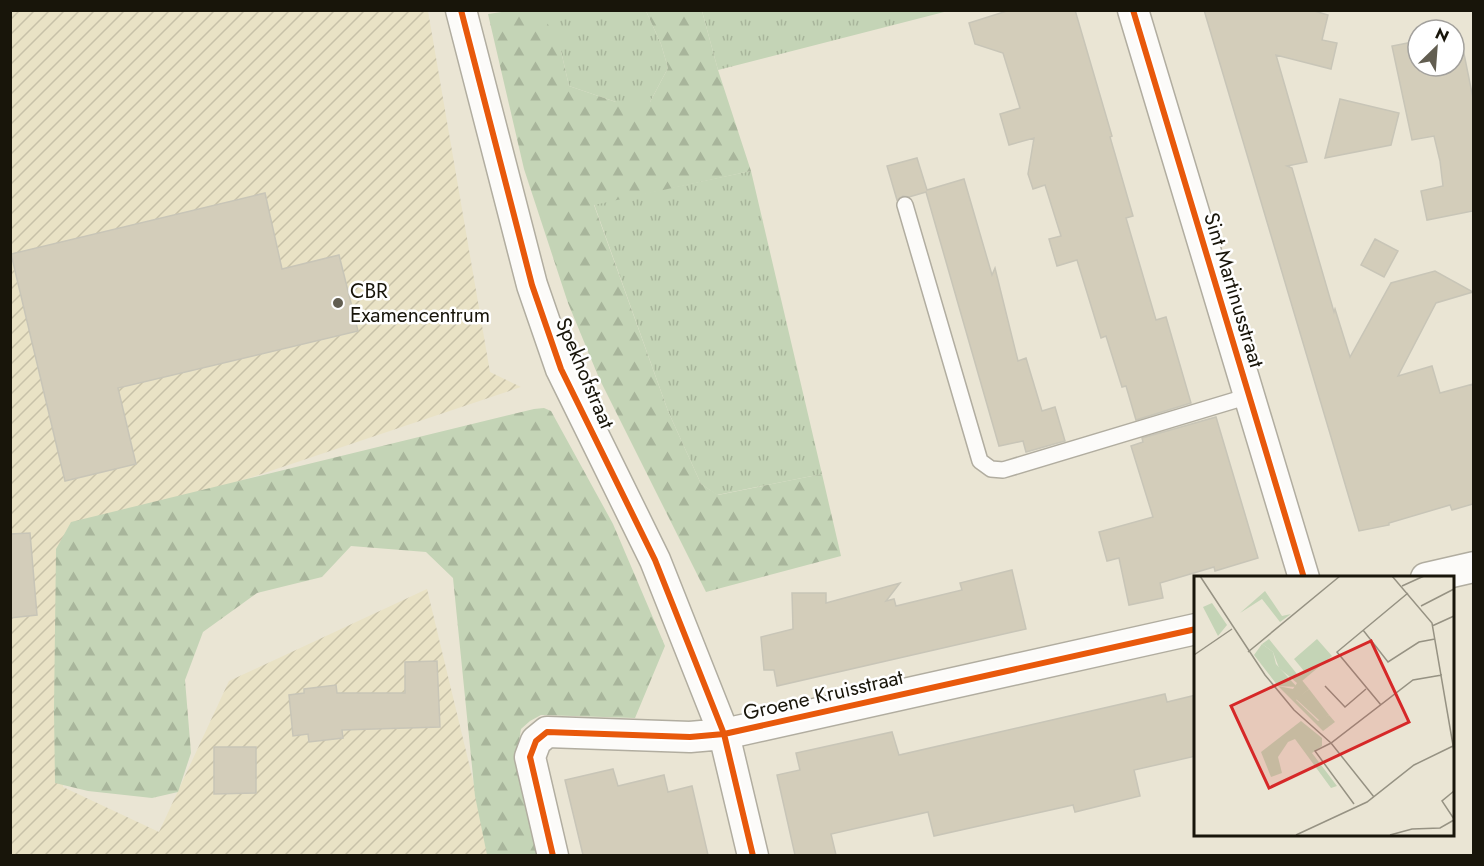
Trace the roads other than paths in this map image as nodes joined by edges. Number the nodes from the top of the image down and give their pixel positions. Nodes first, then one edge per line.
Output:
1 (461, 10) edge
2 (1133, 10) edge
3 (905, 205) dead end
4 (1249, 396) junction
5 (1473, 567) edge
6 (1303, 576) edge
7 (1435, 576) edge
8 (1194, 629) edge
9 (724, 734) junction
10 (553, 855) edge
11 (753, 855) edge

1 - 9 street, Spekhofstraat
2 - 4 street, Sint Martinusstraat
3 - 4 lane
4 - 6 street, Sint Martinusstraat
5 - 7 street
8 - 9 street, Groene Kruisstraat
9 - 10 street, Groene Kruisstraat
9 - 11 street, Spekhofstraat

